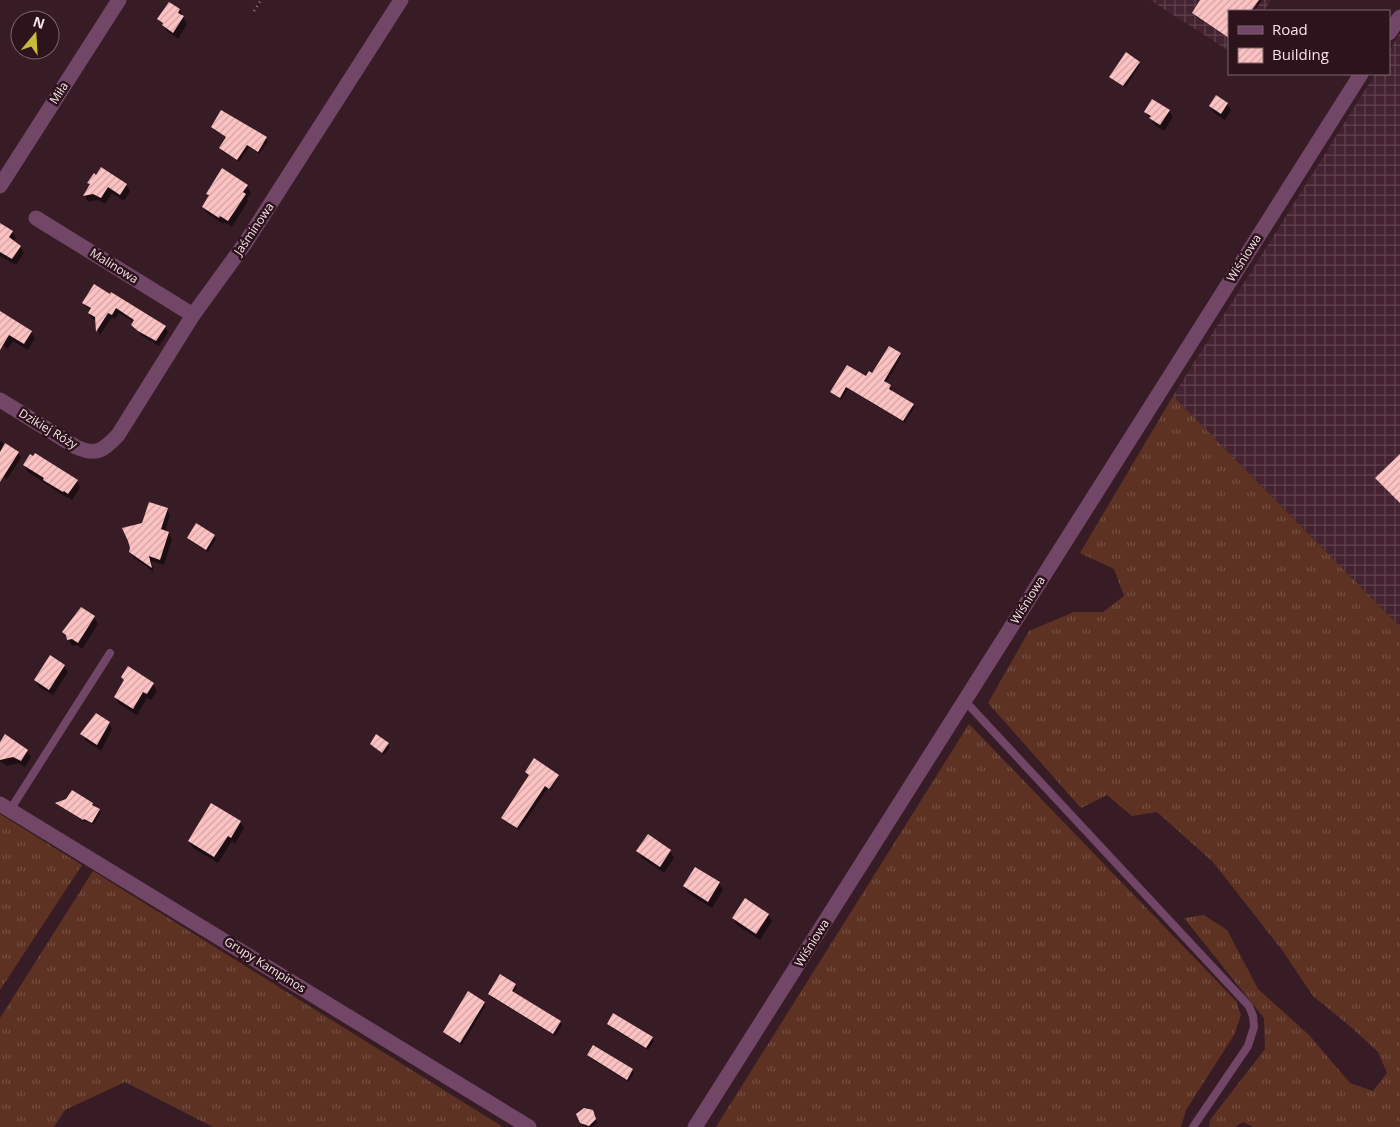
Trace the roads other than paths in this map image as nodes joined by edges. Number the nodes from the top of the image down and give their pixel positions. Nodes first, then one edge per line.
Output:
1 (119, 0) edge
2 (402, 0) edge
3 (1400, 17) edge
4 (1390, 32) edge
5 (1360, 75) edge
6 (0, 186) edge
7 (36, 218) dead end
8 (193, 315) junction
9 (0, 400) edge
10 (99, 452) joint
11 (110, 653) dead end
12 (964, 700) junction
13 (5, 807) edge
14 (529, 1127) edge
15 (695, 1127) edge
16 (1193, 1127) edge

1 - 6 street, Miła
2 - 8 street, Jaśminowa
3 - 4 street
5 - 12 street, Wiśniowa
7 - 8 street, Malinowa
8 - 10 street, Jaśminowa
9 - 10 street, Dzikiej Róży
11 - 13 lane
12 - 15 street, Wiśniowa
12 - 16 lane
13 - 14 street, Grupy Kampinos

